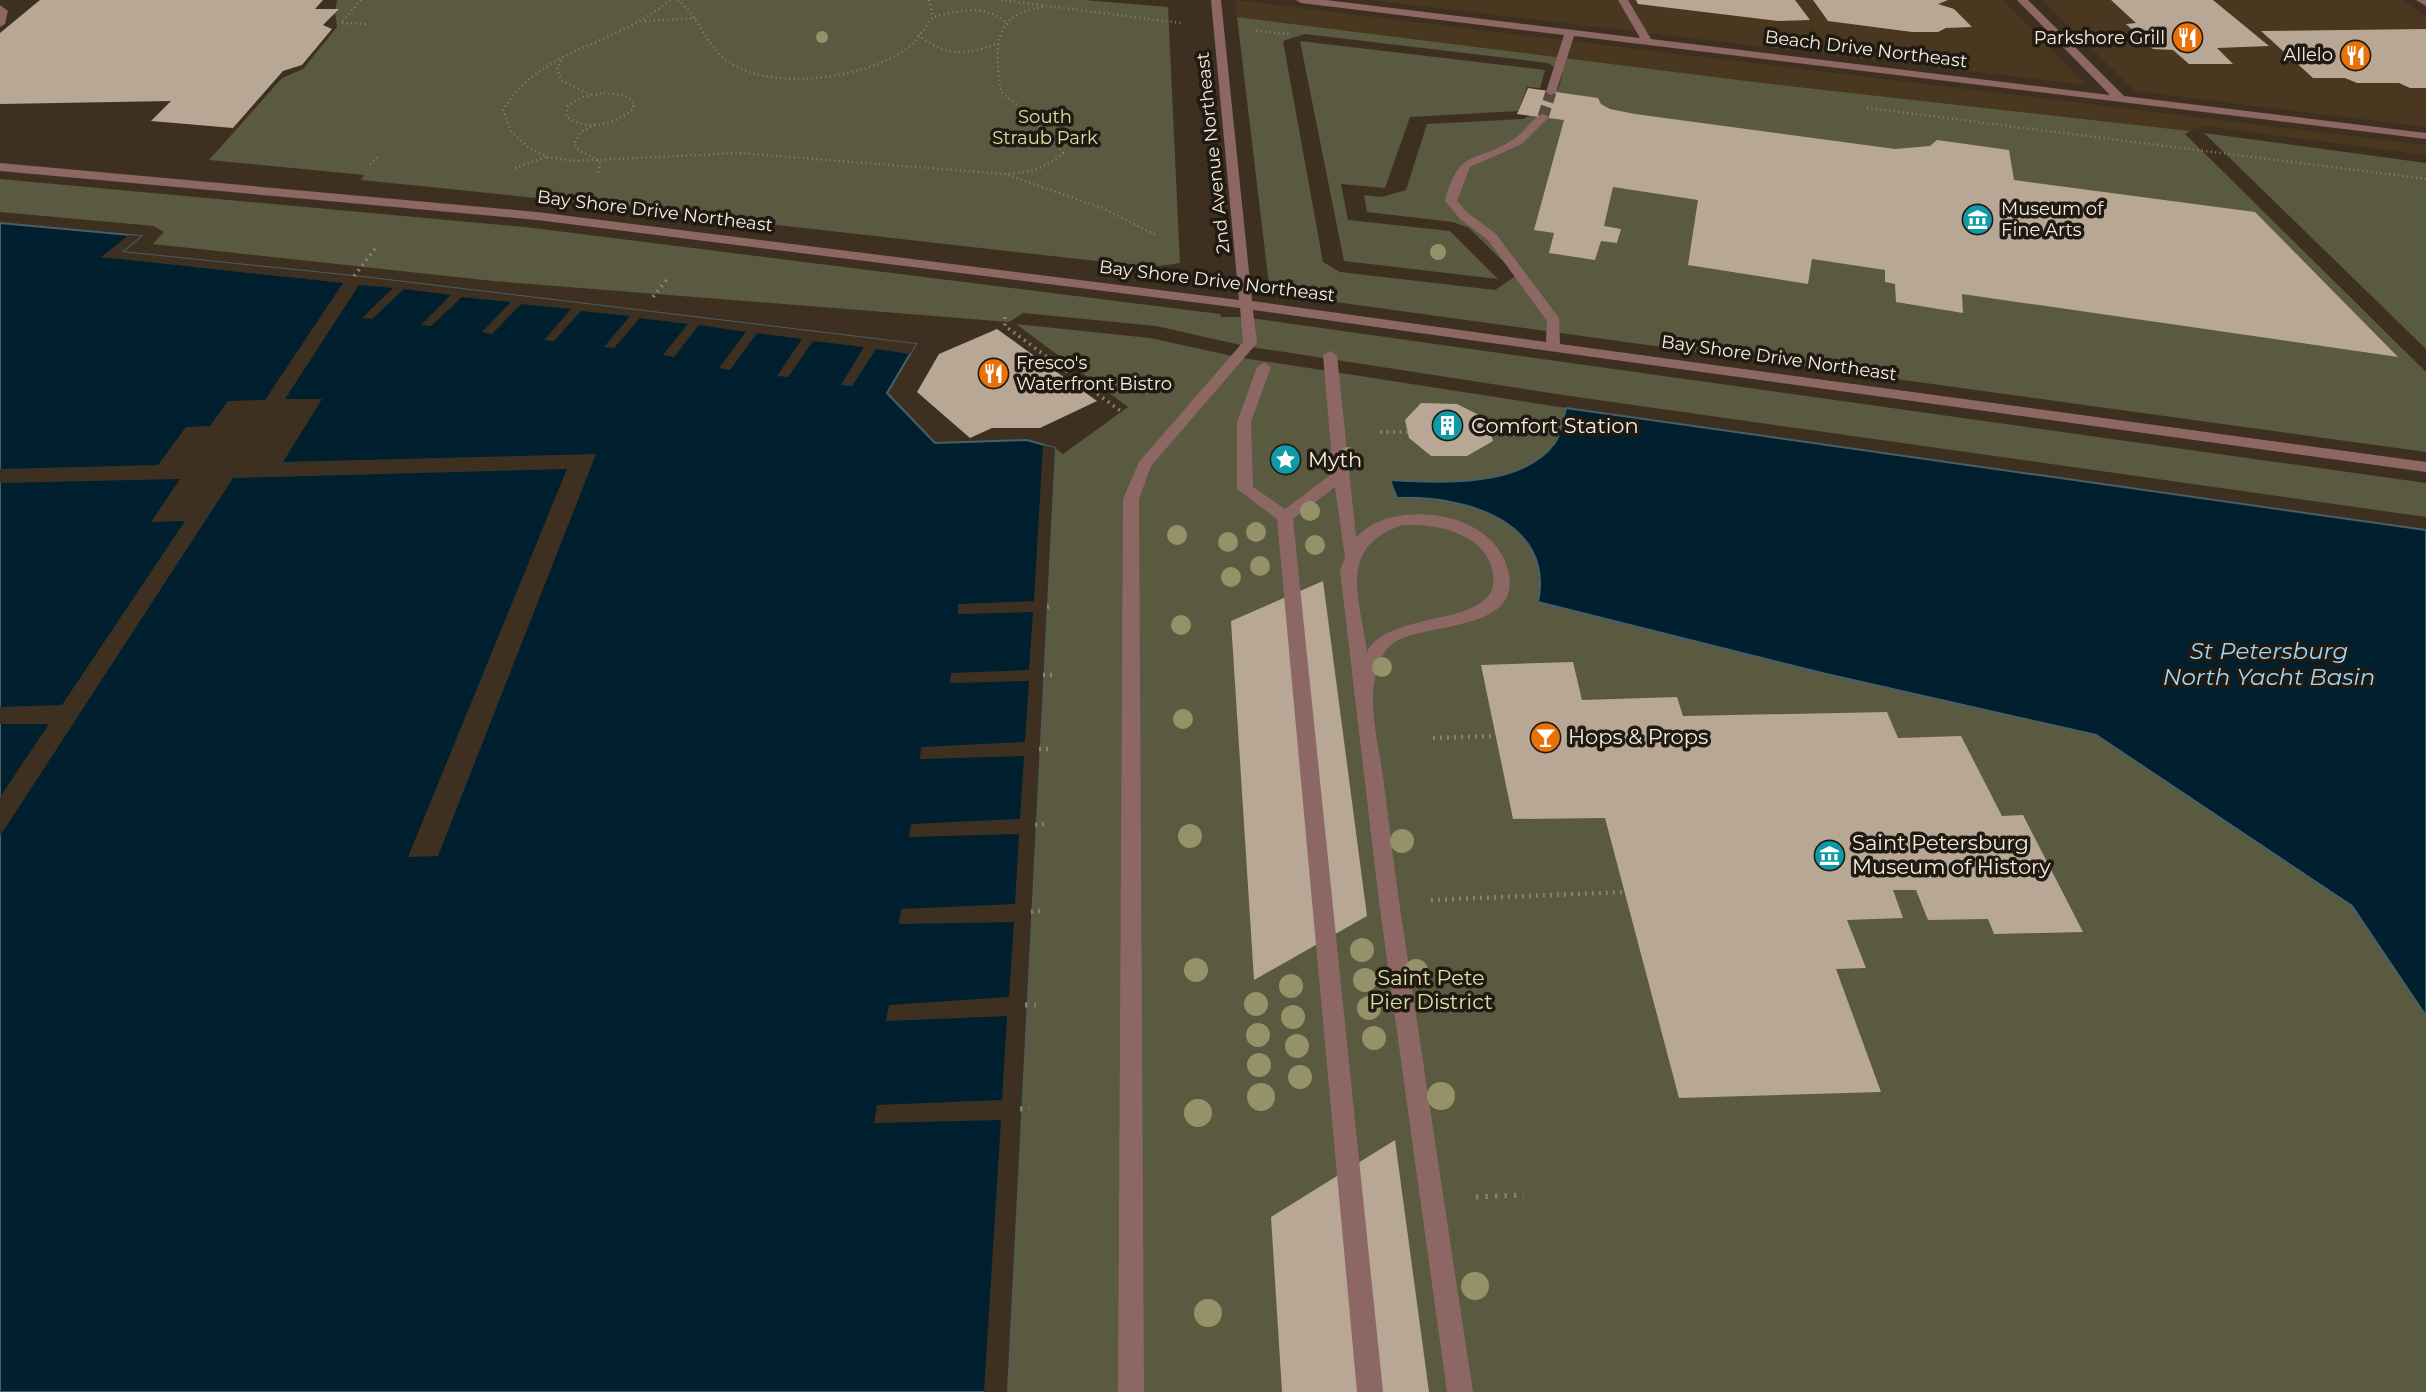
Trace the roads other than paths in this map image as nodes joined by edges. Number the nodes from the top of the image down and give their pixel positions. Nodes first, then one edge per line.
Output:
1 (1216, 0) edge
2 (1301, 0) edge
3 (1623, 0) edge
4 (2022, 0) edge
5 (2421, 0) edge
6 (2426, 3) edge
7 (0, 8) edge
8 (0, 24) edge
9 (1570, 31) junction
10 (1646, 40) junction
11 (1551, 92) tunnel mouth
12 (2120, 98) junction
13 (1543, 117) tunnel mouth
14 (2426, 136) edge
15 (0, 167) edge
16 (1245, 303) junction
17 (1553, 346) junction
18 (1330, 355) dead end
19 (1264, 368) dead end
20 (2426, 467) edge
21 (1341, 475) junction
22 (1285, 517) junction
23 (1350, 554) junction
24 (1364, 698) junction
25 (1131, 1392) edge
26 (1370, 1392) edge
27 (1460, 1392) edge

1 - 16 street, 2nd Avenue Northeast
2 - 9 street, Beach Drive Northeast
3 - 10 street
4 - 12 street
5 - 6 street
7 - 8 street
9 - 10 street, Beach Drive Northeast
9 - 11 street
10 - 12 street, Beach Drive Northeast
12 - 14 street, Beach Drive Northeast
13 - 17 street
15 - 16 street, Bay Shore Drive Northeast
16 - 17 street, Bay Shore Drive Northeast
16 - 25 street, 2nd Avenue Northeast
17 - 20 street, Bay Shore Drive Northeast
18 - 21 street
19 - 22 street
21 - 22 street
21 - 23 street
22 - 26 street
23 - 24 street
23 - 24 street
24 - 27 street

